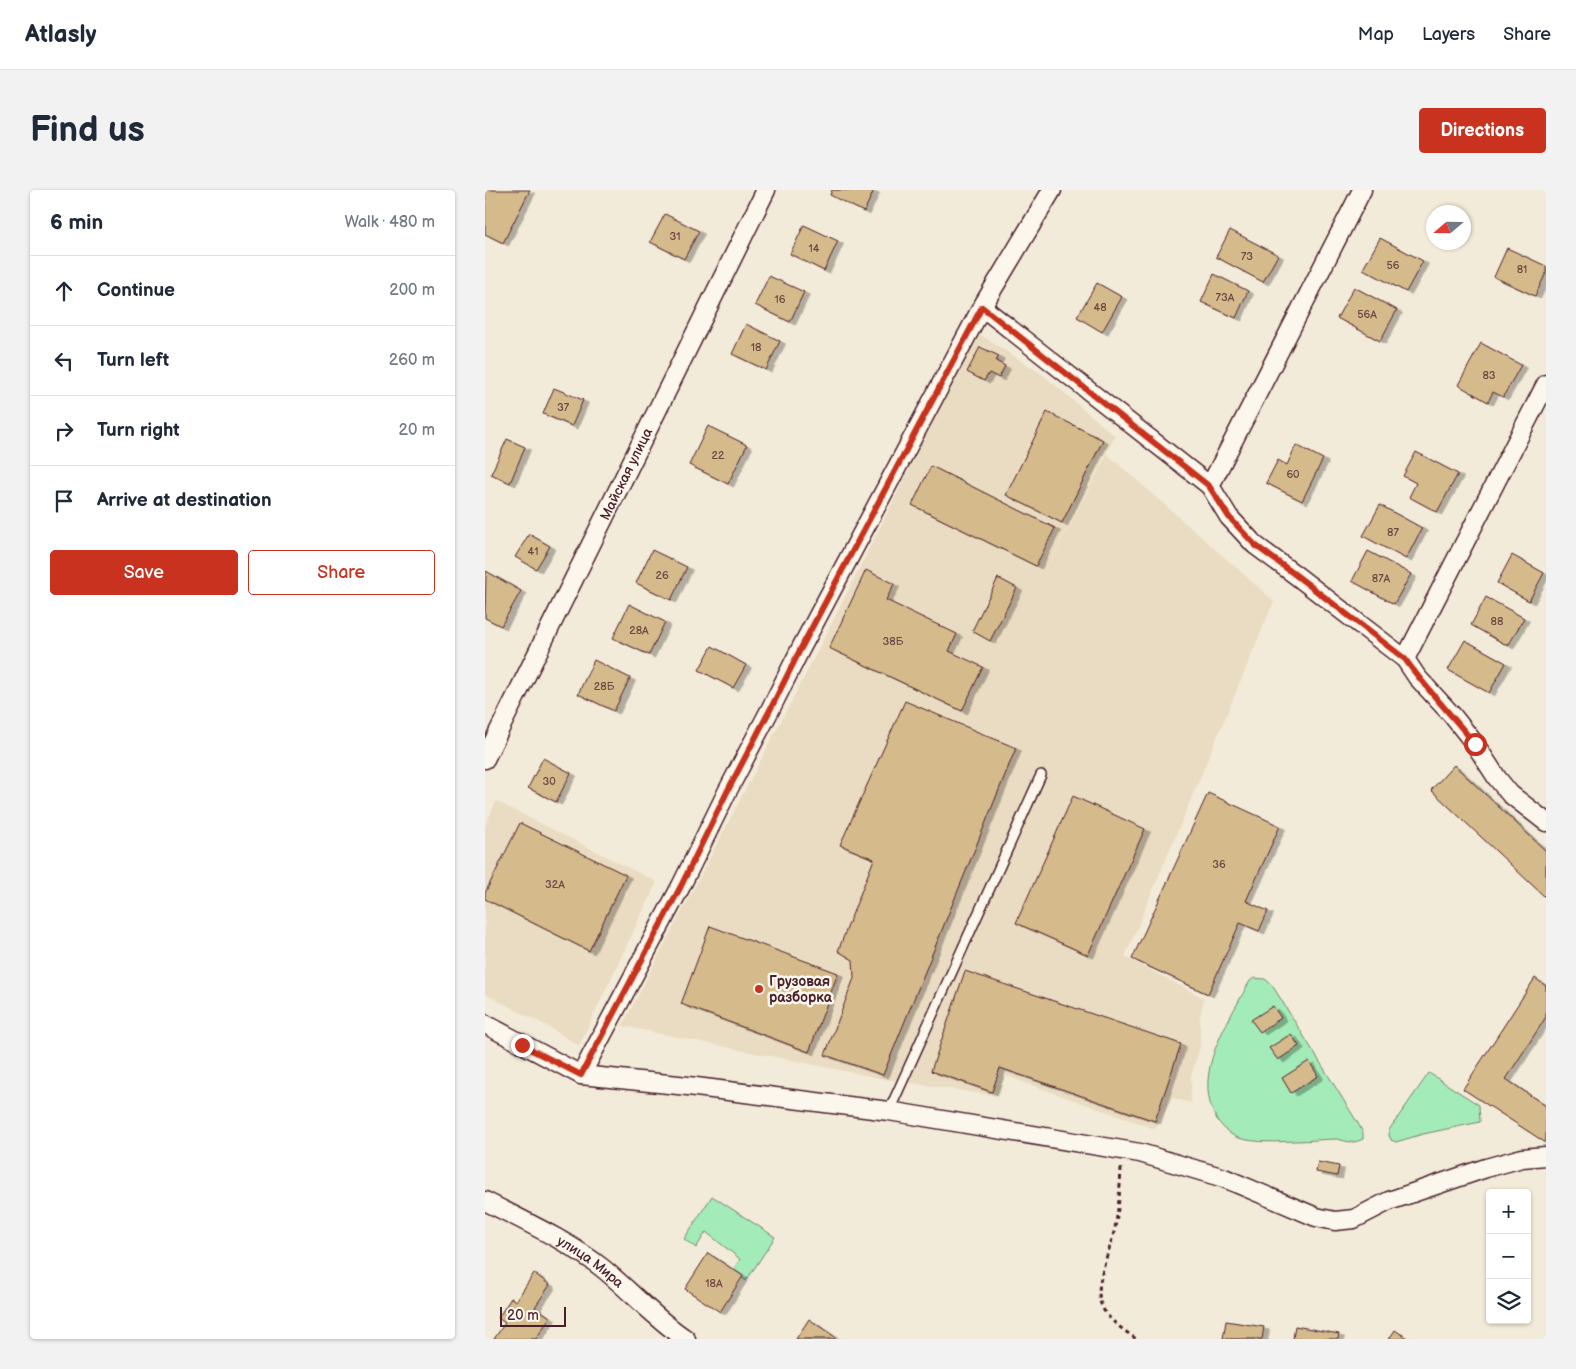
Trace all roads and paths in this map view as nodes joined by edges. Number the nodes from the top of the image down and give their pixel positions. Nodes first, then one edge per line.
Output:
1 (766, 190) edge
2 (1052, 190) edge
3 (1362, 190) edge
4 (982, 307) junction
5 (1546, 384) edge
6 (1209, 486) junction
7 (1405, 659) junction
8 (485, 759) edge
9 (1041, 775) dead end
10 (1546, 822) edge
11 (485, 1024) edge
12 (581, 1075) junction
13 (889, 1111) junction
14 (1123, 1150) junction
15 (1546, 1156) edge
16 (485, 1201) edge
17 (686, 1339) edge
18 (1136, 1339) edge

1 - 8 street, Майская улица
2 - 4 street
3 - 6 street
4 - 6 street
4 - 12 street
5 - 7 street
6 - 7 street
7 - 10 street
9 - 13 lane
11 - 12 street
12 - 13 street
13 - 14 street
14 - 15 street
14 - 18 path
16 - 17 street, улица Мира

